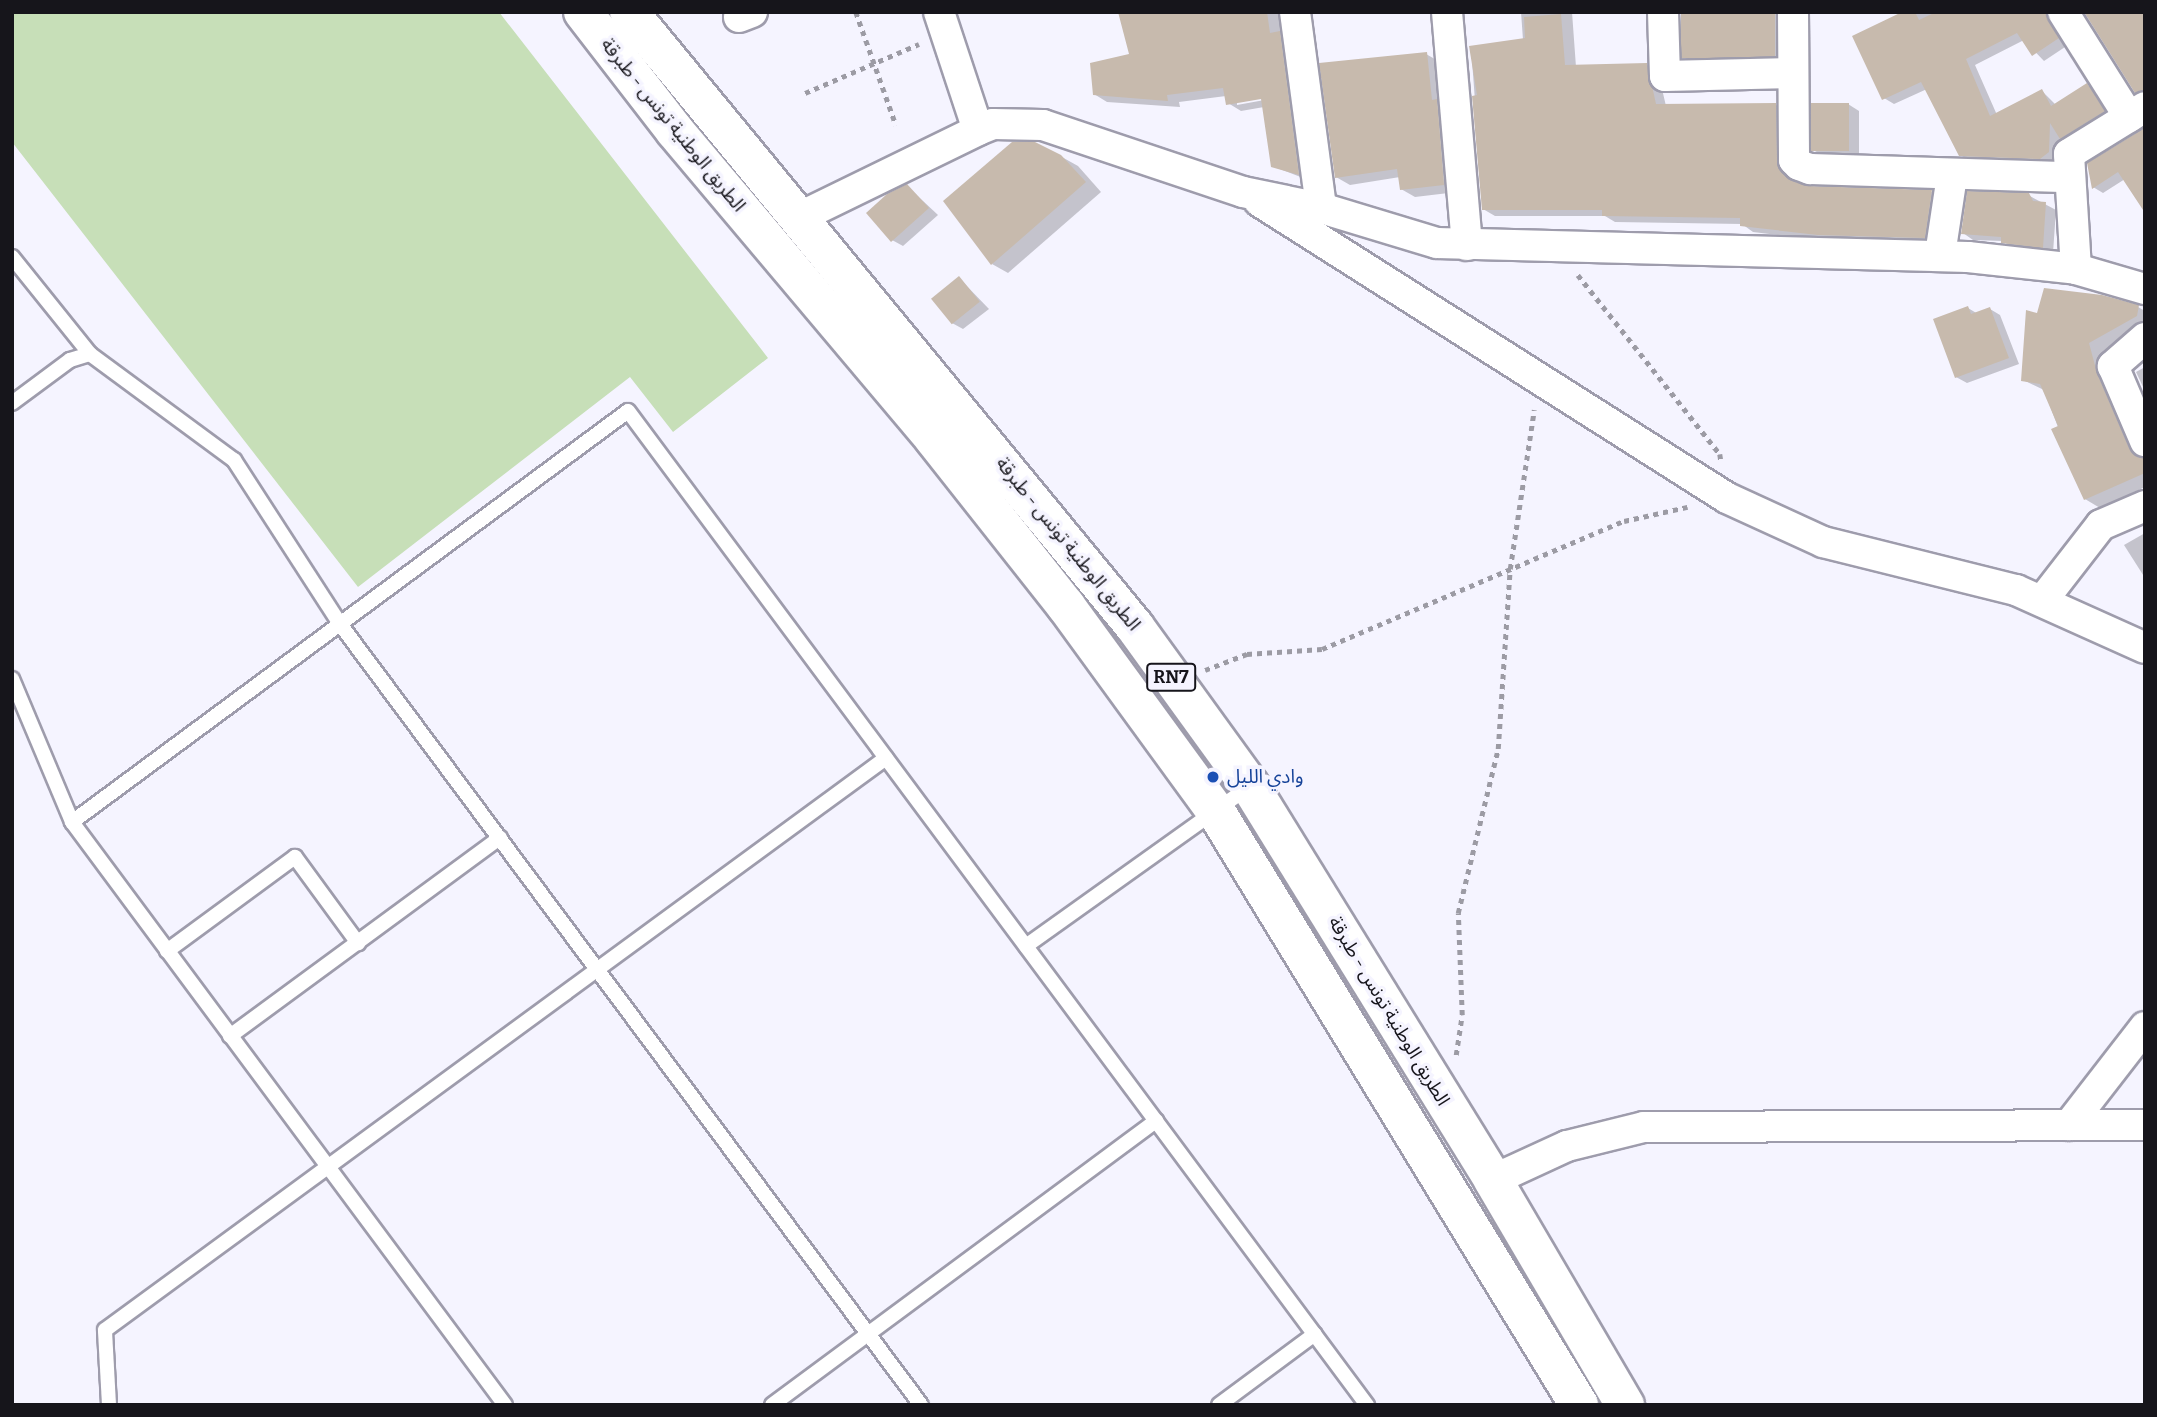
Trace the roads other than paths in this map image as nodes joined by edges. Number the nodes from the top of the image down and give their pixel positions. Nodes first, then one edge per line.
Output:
1 (583, 12) edge
2 (629, 12) edge
3 (1295, 12) edge
4 (1447, 12) edge
5 (1663, 12) edge
6 (1793, 12) edge
7 (2063, 12) edge
8 (942, 23) edge
9 (1793, 73) junction
10 (2137, 112) edge
11 (978, 130) junction
12 (1952, 176) junction
13 (2070, 177) junction
14 (1244, 192) junction
15 (1321, 208) junction
16 (800, 218) junction
17 (1467, 245) junction
18 (1940, 255) junction
19 (12, 257) edge
20 (2076, 269) junction
21 (2145, 289) edge
22 (2145, 338) edge
23 (90, 354) junction
24 (12, 403) edge
25 (2145, 441) edge
26 (2145, 506) edge
27 (2042, 601) junction
28 (340, 624) junction
29 (2145, 648) edge
30 (12, 678) edge
31 (886, 758) junction
32 (1250, 786) junction
33 (1217, 813) junction
34 (72, 822) junction
35 (499, 838) junction
36 (358, 943) junction
37 (1026, 946) junction
38 (167, 951) junction
39 (598, 970) junction
40 (2145, 1027) edge
41 (230, 1036) junction
42 (1156, 1121) junction
43 (2069, 1125) junction
44 (2145, 1125) edge
45 (329, 1168) junction
46 (1493, 1180) junction
47 (868, 1334) junction
48 (1315, 1334) junction
49 (109, 1405) edge
50 (505, 1405) edge
51 (772, 1405) edge
52 (921, 1405) edge
53 (1219, 1405) edge
54 (1367, 1405) edge
55 (1579, 1405) edge
56 (1625, 1405) edge

1 - 33 main road, الطريق الوطنية تونس - طبرقة / RN7
2 - 16 main road, الطريق الوطنية تونس - طبرقة / RN7
3 - 15 street
4 - 17 street
5 - 9 street
6 - 9 street
7 - 10 street
8 - 11 street
9 - 12 street
10 - 13 street
11 - 14 street
11 - 16 street
12 - 13 street
12 - 18 street
13 - 20 street
14 - 15 street
14 - 27 street
15 - 17 street
16 - 32 main road, الطريق الوطنية تونس - طبرقة / RN7
17 - 18 street
18 - 20 street
19 - 23 lane
20 - 21 street
22 - 25 street
23 - 24 lane
23 - 28 lane
26 - 27 street
27 - 29 street
28 - 31 lane
28 - 34 lane
28 - 35 lane
30 - 34 lane
31 - 37 lane
31 - 39 lane
32 - 33 lane
32 - 46 main road, الطريق الوطنية تونس - طبرقة / RN7
33 - 37 lane
33 - 55 main road, الطريق الوطنية تونس - طبرقة / RN7
34 - 38 lane
35 - 36 lane
35 - 39 lane
36 - 38 lane
36 - 41 lane
37 - 42 lane
38 - 41 lane
39 - 45 lane
39 - 47 lane
40 - 43 street
41 - 45 lane
42 - 47 lane
42 - 48 lane
43 - 44 street
43 - 46 street
45 - 49 lane
45 - 50 lane
46 - 56 main road, الطريق الوطنية تونس - طبرقة / RN7
47 - 51 lane
47 - 52 lane
48 - 53 lane
48 - 54 lane

